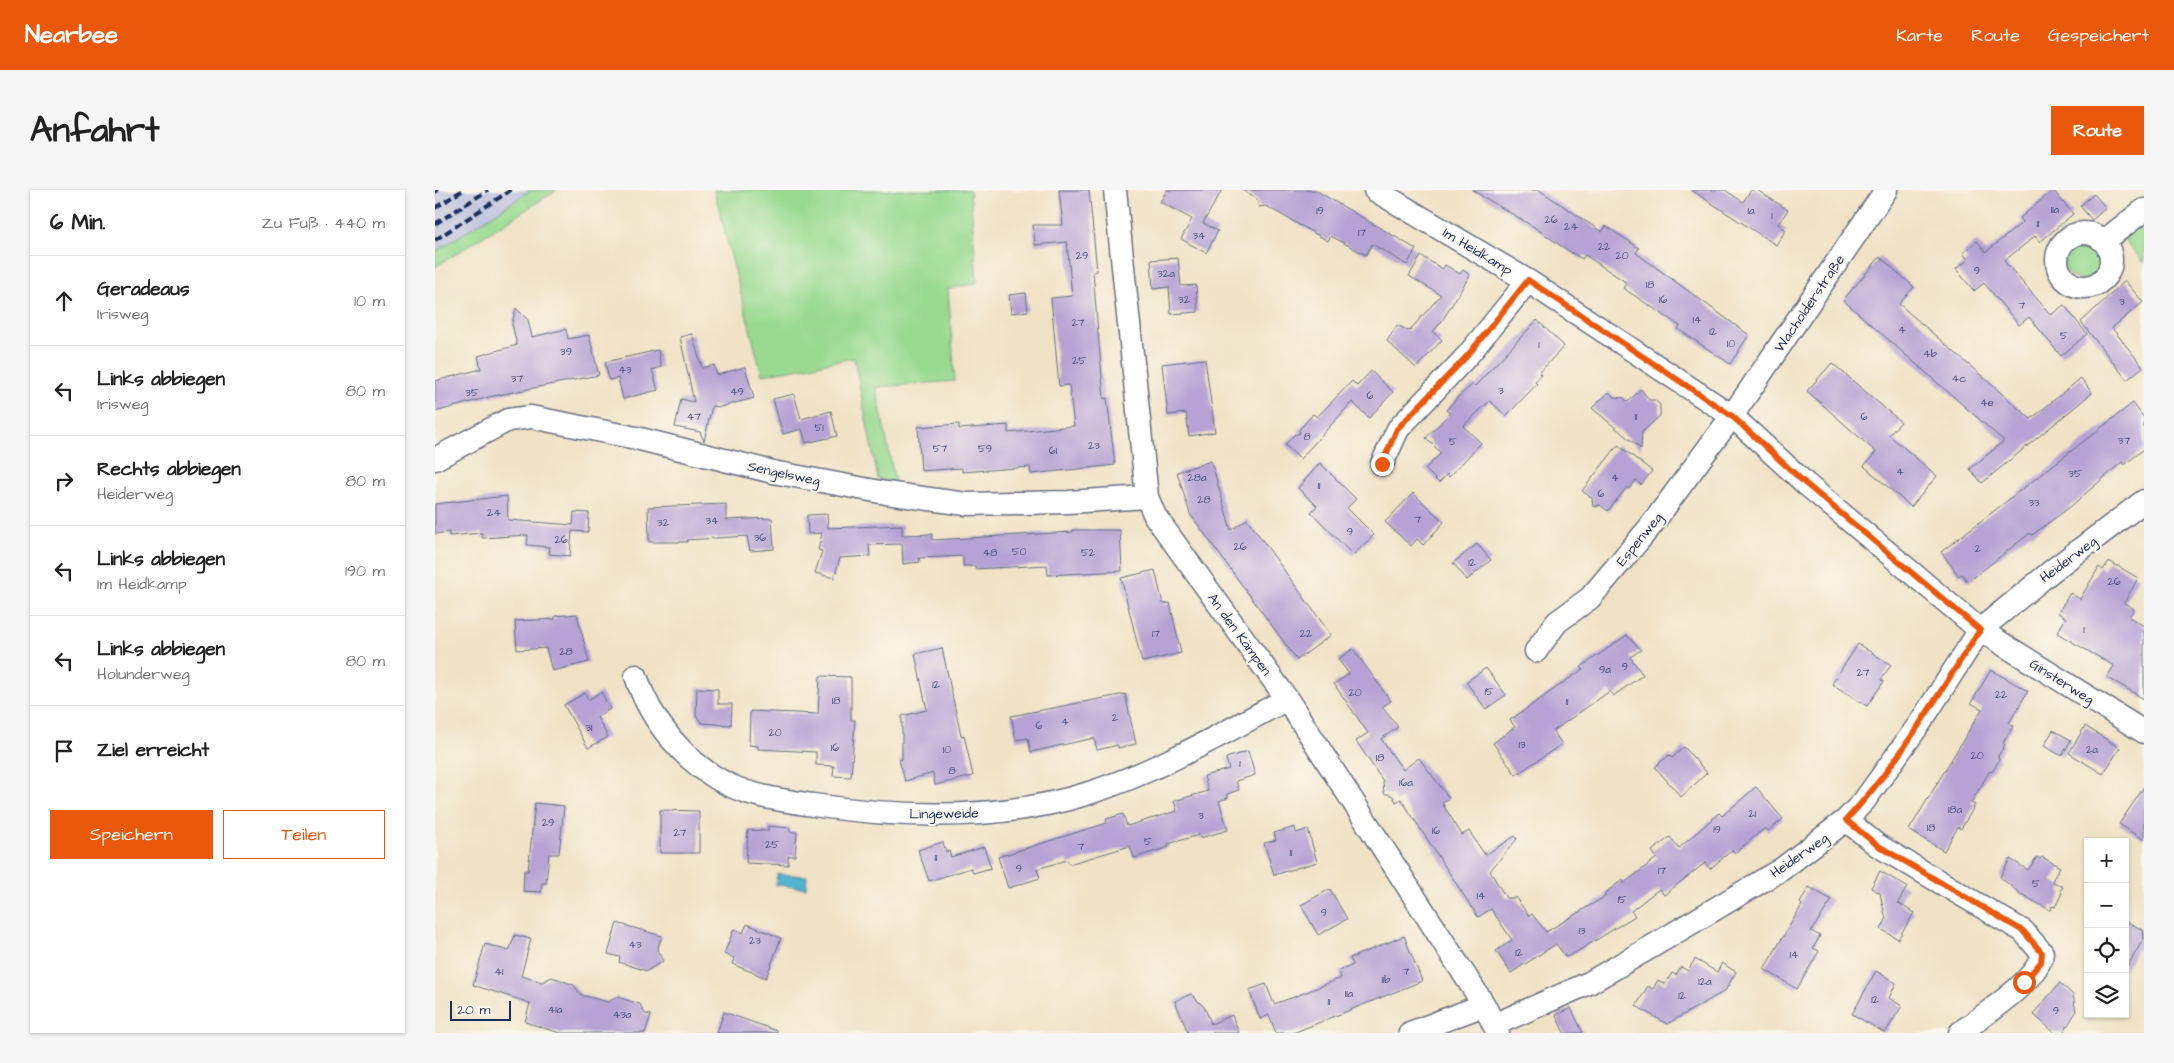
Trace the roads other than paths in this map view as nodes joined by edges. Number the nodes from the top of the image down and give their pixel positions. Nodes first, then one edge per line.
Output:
1 (1115, 190) edge
2 (1375, 190) edge
3 (1886, 190) edge
4 (2144, 210) edge
5 (2104, 241) dead end
6 (1528, 280) junction
7 (1732, 416) junction
8 (435, 459) edge
9 (1382, 464) dead end
10 (1147, 497) junction
11 (2144, 501) edge
12 (1980, 630) junction
13 (1537, 651) dead end
14 (636, 676) dead end
15 (1287, 699) junction
16 (2144, 732) edge
17 (1846, 820) junction
18 (1484, 1005) junction
19 (1496, 1029) edge
20 (1410, 1033) edge
21 (1959, 1033) edge

1 - 10 street, An den Kämpen
2 - 6 street, Im Heidkamp
3 - 7 street, Wacholderstraße
4 - 5 street
6 - 7 street, Im Heidkamp
6 - 9 street
7 - 12 street, Im Heidkamp
7 - 13 street, Espenweg
8 - 10 street, Sengelsweg
10 - 15 street, An den Kämpen
11 - 12 street, Heiderweg
12 - 16 street, Ginsterweg
12 - 17 street, Heiderweg
14 - 15 street, Lingeweide
15 - 18 street, An den Kämpen
17 - 19 street, Heiderweg
17 - 21 street
18 - 19 street, An den Kämpen
18 - 20 street

